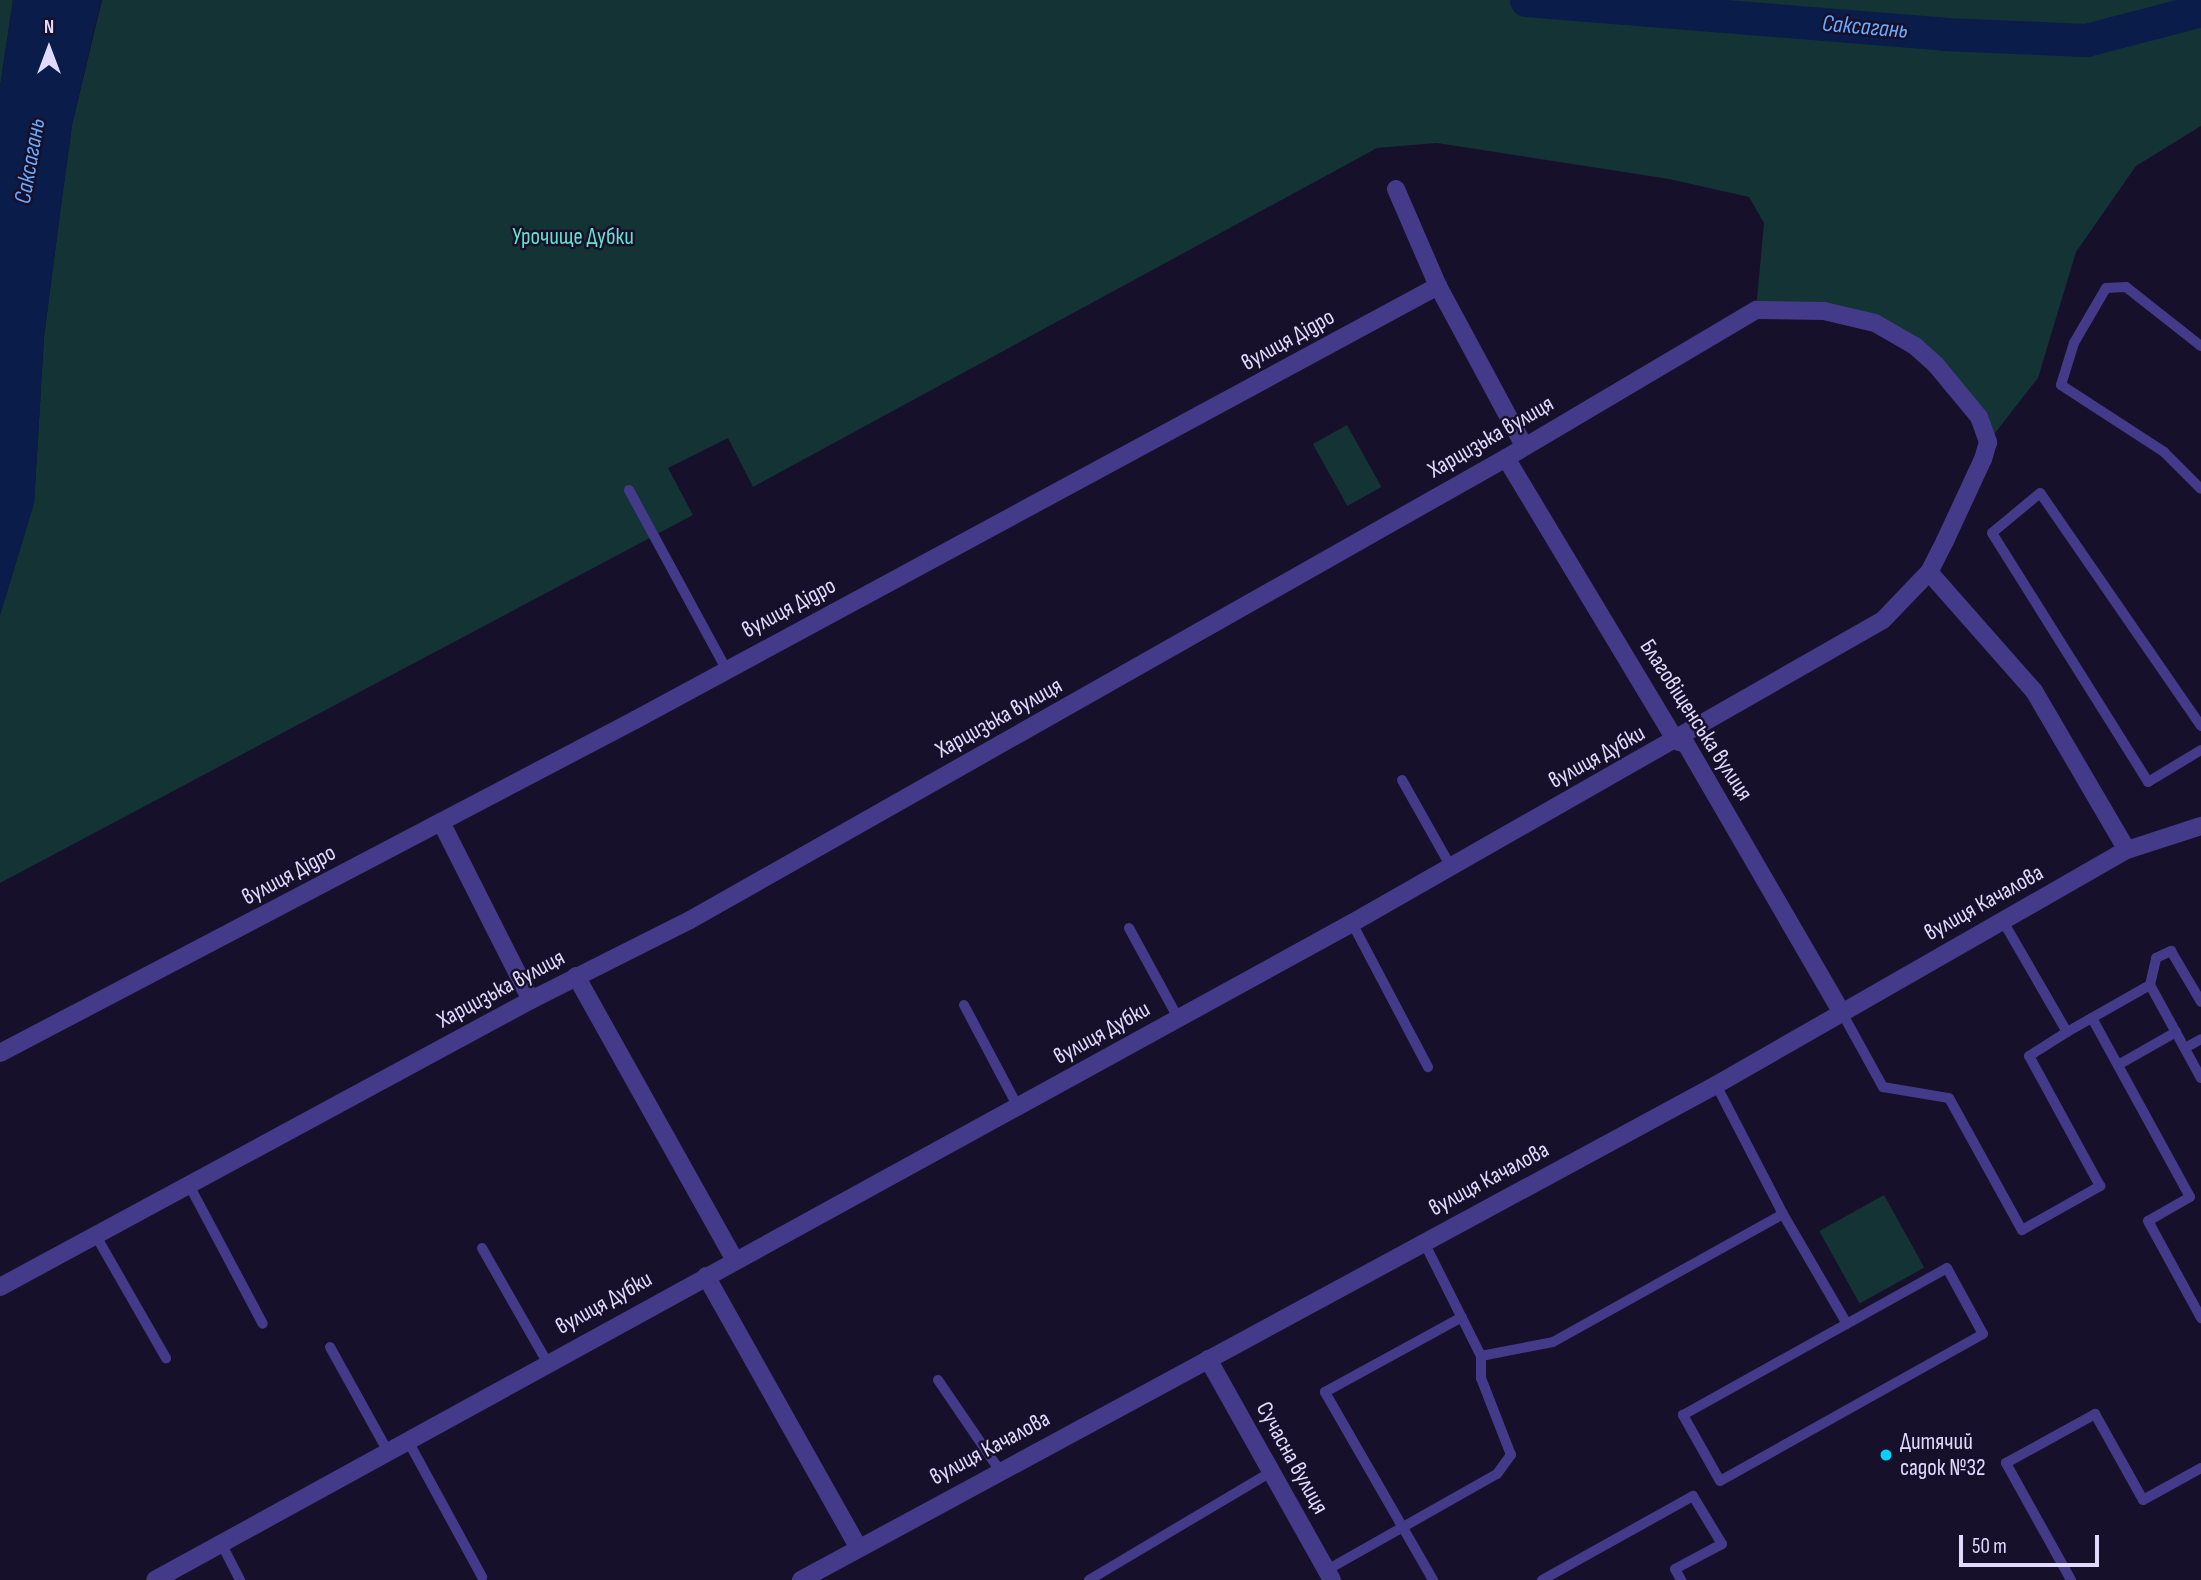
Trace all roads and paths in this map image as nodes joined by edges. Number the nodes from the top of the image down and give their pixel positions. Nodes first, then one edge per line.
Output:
1 (1396, 189) dead end
2 (1438, 286) junction
3 (2201, 346) edge
4 (1988, 442) joint
5 (1524, 446) junction
6 (1506, 458) junction
7 (2201, 489) edge
8 (629, 490) dead end
9 (1929, 572) junction
10 (726, 669) junction
11 (2201, 726) edge
12 (1676, 741) junction
13 (2201, 750) edge
14 (1402, 780) dead end
15 (442, 822) junction
16 (2198, 824) edge
17 (2127, 850) junction
18 (1451, 867) junction
19 (2003, 920) junction
20 (1352, 923) junction
21 (1129, 928) dead end
22 (576, 976) junction
23 (2150, 985) junction
24 (531, 1000) junction
25 (2201, 1002) edge
26 (964, 1005) dead end
27 (1841, 1011) junction
28 (1178, 1018) junction
29 (2092, 1018) junction
30 (2067, 1032) junction
31 (2176, 1032) junction
32 (2201, 1039) edge
33 (2185, 1048) junction
34 (0, 1053) edge
35 (2118, 1065) junction
36 (1428, 1067) dead end
37 (2201, 1078) edge
38 (1716, 1085) junction
39 (1018, 1107) junction
40 (189, 1185) junction
41 (2196, 1195) edge
42 (1783, 1214) junction
43 (96, 1236) junction
44 (1424, 1242) junction
45 (482, 1248) dead end
46 (735, 1260) junction
47 (706, 1276) junction
48 (0, 1287) edge
49 (1462, 1317) junction
50 (2201, 1318) edge
51 (263, 1324) dead end
52 (1847, 1324) junction
53 (330, 1347) dead end
54 (1481, 1356) junction
55 (166, 1358) dead end
56 (1208, 1359) junction
57 (547, 1362) junction
58 (939, 1380) dead end
59 (408, 1441) junction
60 (387, 1450) junction
61 (2201, 1468) edge
62 (1000, 1471) junction
63 (1272, 1472) junction
64 (1402, 1526) junction
65 (221, 1543) junction
66 (858, 1547) junction
67 (1330, 1575) edge
68 (482, 1577) dead end
69 (155, 1580) edge
70 (240, 1580) edge
71 (802, 1580) edge
72 (1089, 1580) edge
73 (1433, 1580) edge
74 (1542, 1580) edge
75 (1681, 1580) edge
76 (2071, 1580) edge

1 - 2 street
2 - 5 street
2 - 10 street, вулиця Дідро
3 - 7 lane
4 - 5 street, Харцизька вулиця
4 - 9 street, вулиця Дубки
5 - 6 street, Харцизька вулиця
6 - 12 street, Благовіщенська вулиця
6 - 22 street, Харцизька вулиця
8 - 10 lane
9 - 12 street, вулиця Дубки
9 - 17 street
10 - 15 street, вулиця Дідро
11 - 13 lane
12 - 18 street, вулиця Дубки
12 - 27 street, Благовіщенська вулиця
14 - 18 lane
15 - 24 street
15 - 34 street, вулиця Дідро
16 - 17 street, вулиця Качалова
17 - 19 street, вулиця Качалова
18 - 20 street, вулиця Дубки
19 - 27 street, вулиця Качалова
19 - 30 lane
20 - 28 street, вулиця Дубки
20 - 36 lane
21 - 28 lane
22 - 24 street, Харцизька вулиця
22 - 46 street
23 - 25 lane
23 - 29 lane
23 - 31 lane
24 - 40 street, Харцизька вулиця
26 - 39 lane
27 - 30 lane
27 - 38 street, вулиця Качалова
28 - 39 street, вулиця Дубки
29 - 30 lane
29 - 35 lane
31 - 33 lane
31 - 35 lane
32 - 33 lane
33 - 37 lane
35 - 41 lane
38 - 42 lane
38 - 44 street, вулиця Качалова
39 - 46 street, вулиця Дубки
40 - 43 street, Харцизька вулиця
40 - 51 lane
41 - 50 lane
42 - 52 lane
42 - 54 lane
43 - 48 street, Харцизька вулиця
43 - 55 lane
44 - 49 lane
44 - 56 street, вулиця Качалова
45 - 57 lane
46 - 47 street, вулиця Дубки
47 - 57 street, вулиця Дубки
47 - 66 street
49 - 54 lane
49 - 64 lane
52 - 52 lane
53 - 60 lane
54 - 64 lane
56 - 62 street, вулиця Качалова
56 - 63 street, Сучасна вулиця
57 - 59 street, вулиця Дубки
58 - 62 lane
59 - 60 street, вулиця Дубки
59 - 68 lane
60 - 65 street, вулиця Дубки
61 - 76 lane
62 - 66 street, вулиця Качалова
63 - 67 street, Сучасна вулиця
63 - 72 lane
64 - 67 lane
64 - 73 lane
65 - 69 street, вулиця Дубки
65 - 70 lane
66 - 71 street, вулиця Качалова
74 - 75 lane

